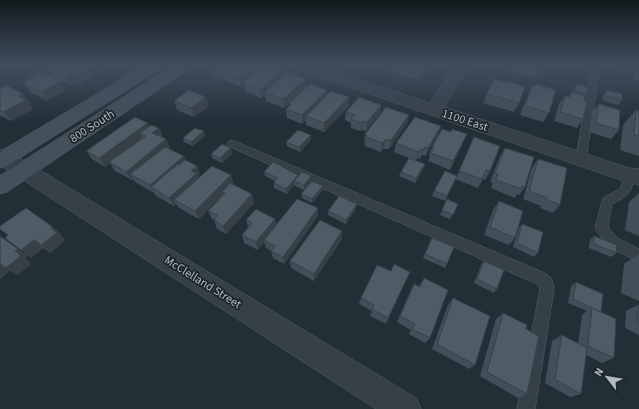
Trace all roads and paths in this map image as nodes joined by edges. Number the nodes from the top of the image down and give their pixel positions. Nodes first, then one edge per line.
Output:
1 (126, 85) edge
2 (148, 85) edge
3 (359, 85) edge
4 (450, 85) edge
5 (593, 85) edge
6 (434, 110) junction
7 (232, 144) dead end
8 (581, 159) junction
9 (7, 161) edge
10 (635, 177) edge
11 (0, 186) edge
12 (639, 256) edge
13 (405, 409) edge
14 (526, 409) edge

1 - 9 main road, 800 South
2 - 9 main road, 800 South
3 - 6 street, 1100 East
4 - 6 street
5 - 8 lane
6 - 8 street, 1100 East
7 - 14 lane
8 - 10 street, 1100 East
9 - 11 main road, 800 South
9 - 13 street, McClelland Street
10 - 12 lane

